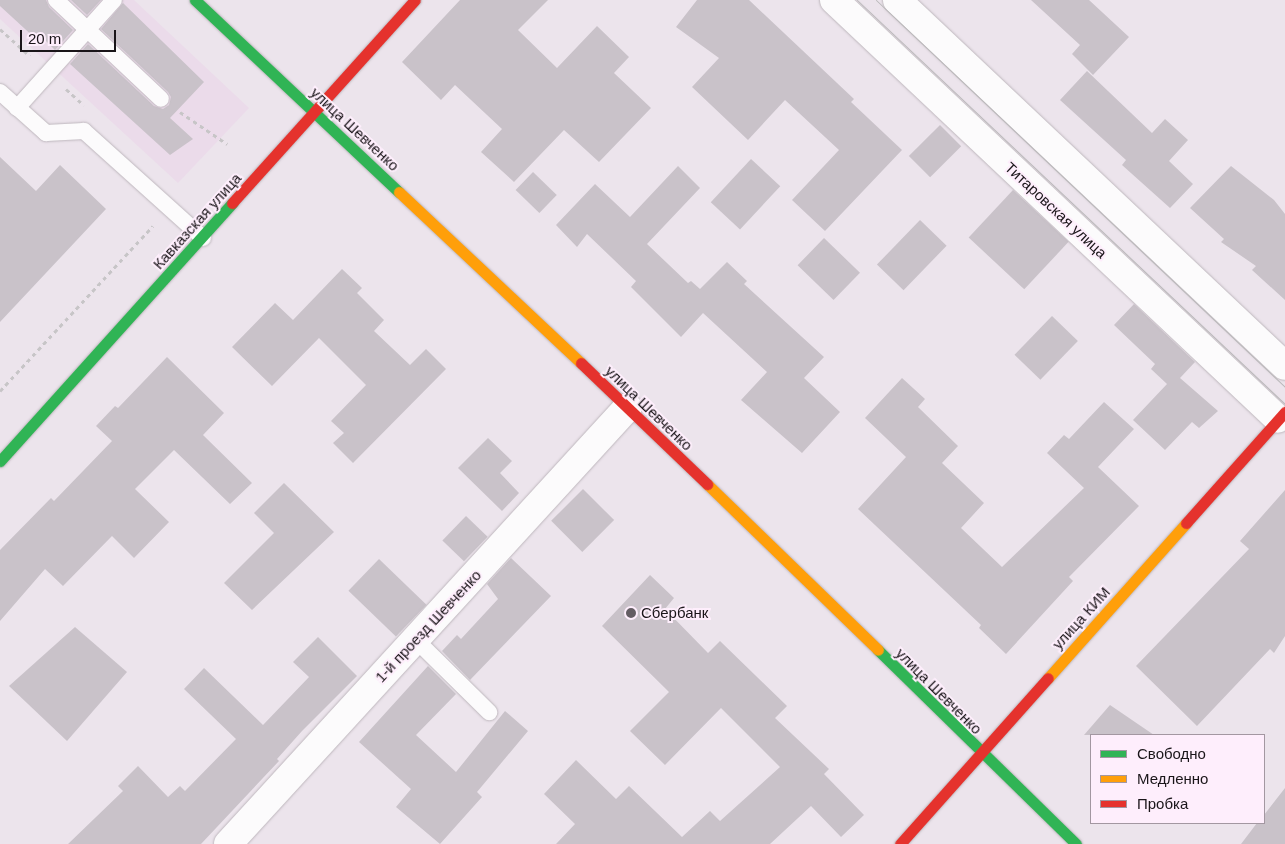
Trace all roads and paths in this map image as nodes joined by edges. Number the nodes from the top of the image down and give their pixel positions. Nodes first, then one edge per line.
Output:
1 (56, 0) edge
2 (114, 0) edge
3 (195, 0) edge
4 (415, 0) edge
5 (834, 0) edge
6 (897, 0) edge
7 (88, 29) junction
8 (0, 92) edge
9 (161, 99) joint
10 (18, 108) junction
11 (316, 112) junction
12 (227, 144) dead end
13 (159, 220) dead end
14 (203, 238) junction
15 (1285, 366) edge
16 (0, 391) edge
17 (628, 408) junction
18 (1282, 416) edge
19 (0, 461) edge
20 (416, 640) junction
21 (489, 712) dead end
22 (981, 754) junction
23 (228, 844) edge
24 (900, 844) edge
25 (1076, 844) edge

1 - 7 lane
2 - 7 lane
3 - 11 street, улица Шевченко
4 - 11 street, Кавказская улица
5 - 18 street, Титаровская улица
6 - 15 street
7 - 9 lane
7 - 10 lane
8 - 10 lane
9 - 12 path
10 - 14 lane
11 - 14 street, Кавказская улица
11 - 17 street, улица Шевченко
13 - 16 path
14 - 19 street, Кавказская улица
17 - 20 street, 1-й проезд Шевченко
17 - 22 street, улица Шевченко
18 - 22 street, улица КИМ
20 - 21 lane
20 - 23 street, 1-й проезд Шевченко
22 - 24 street, улица КИМ
22 - 25 street, улица Шевченко

